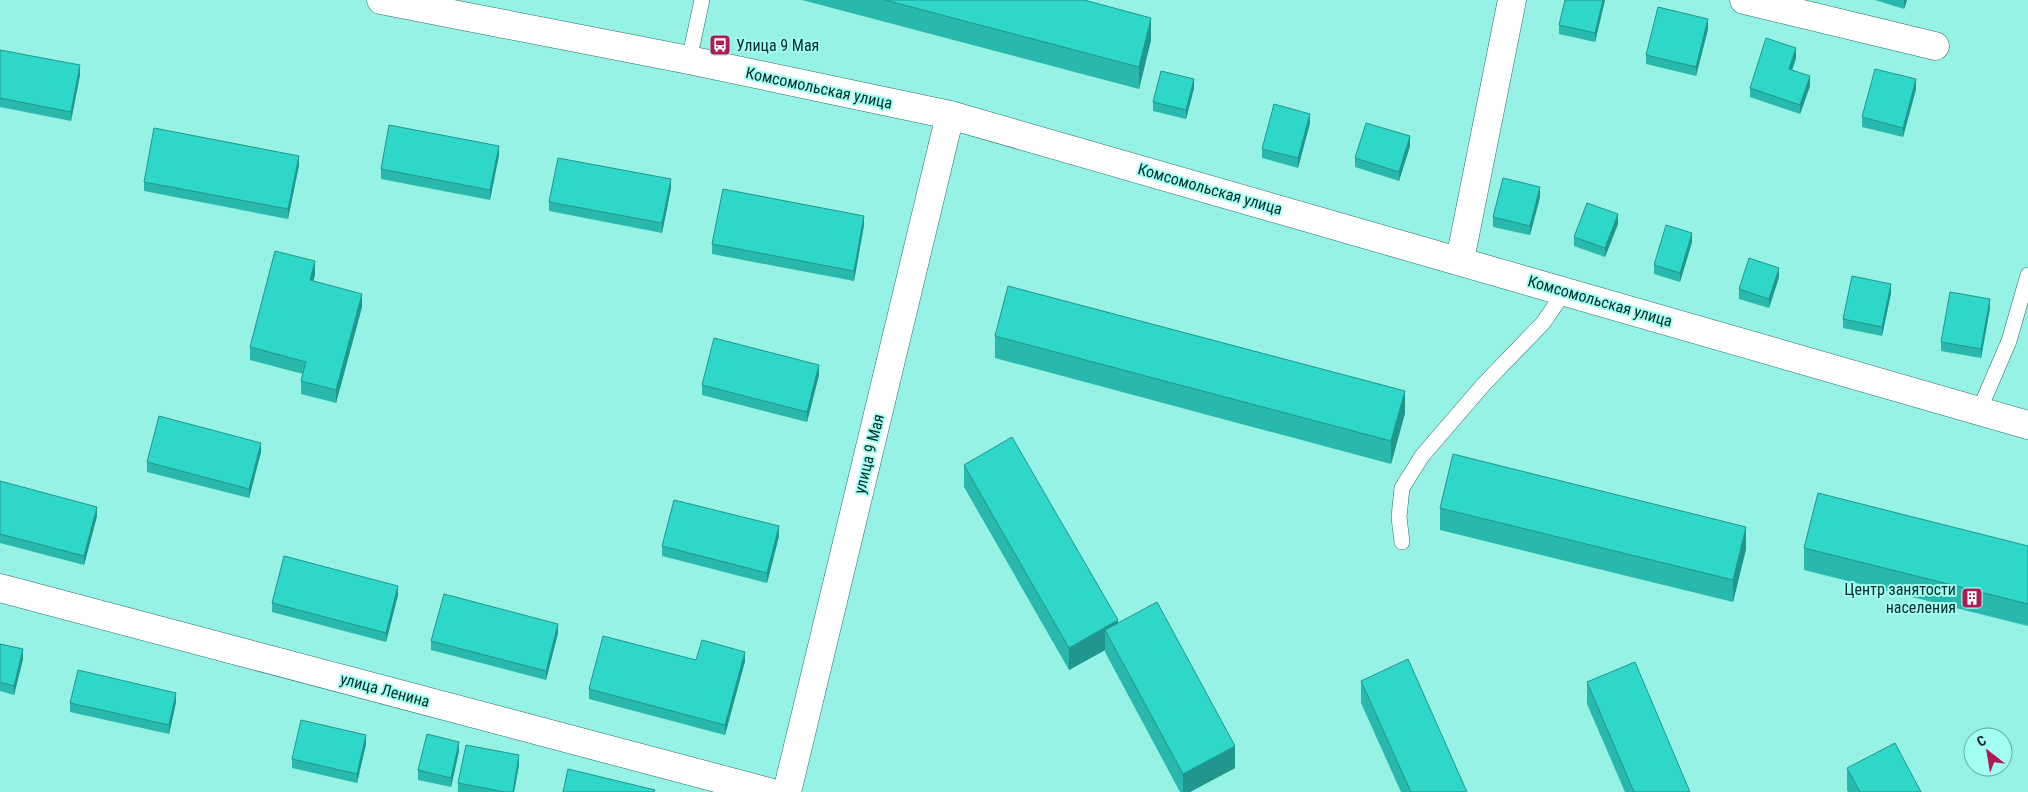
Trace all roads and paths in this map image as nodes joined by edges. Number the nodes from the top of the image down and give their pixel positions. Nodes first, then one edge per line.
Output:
1 (381, 0) edge
2 (702, 0) edge
3 (1512, 0) edge
4 (1744, 0) edge
5 (1935, 46) dead end
6 (689, 60) junction
7 (950, 116) junction
8 (1460, 260) junction
9 (2028, 275) edge
10 (1565, 291) junction
11 (1979, 411) junction
12 (2028, 425) edge
13 (1402, 542) dead end
14 (0, 588) edge
15 (770, 792) edge
16 (787, 792) edge

1 - 6 street, Комсомольская улица
2 - 6 lane
3 - 8 street
4 - 5 street
6 - 7 street, Комсомольская улица
7 - 8 street, Комсомольская улица
7 - 16 street, улица 9 Мая
8 - 10 street, Комсомольская улица
9 - 11 lane
10 - 11 street, Комсомольская улица
10 - 13 lane
11 - 12 street, Комсомольская улица
14 - 15 street, улица Ленина

